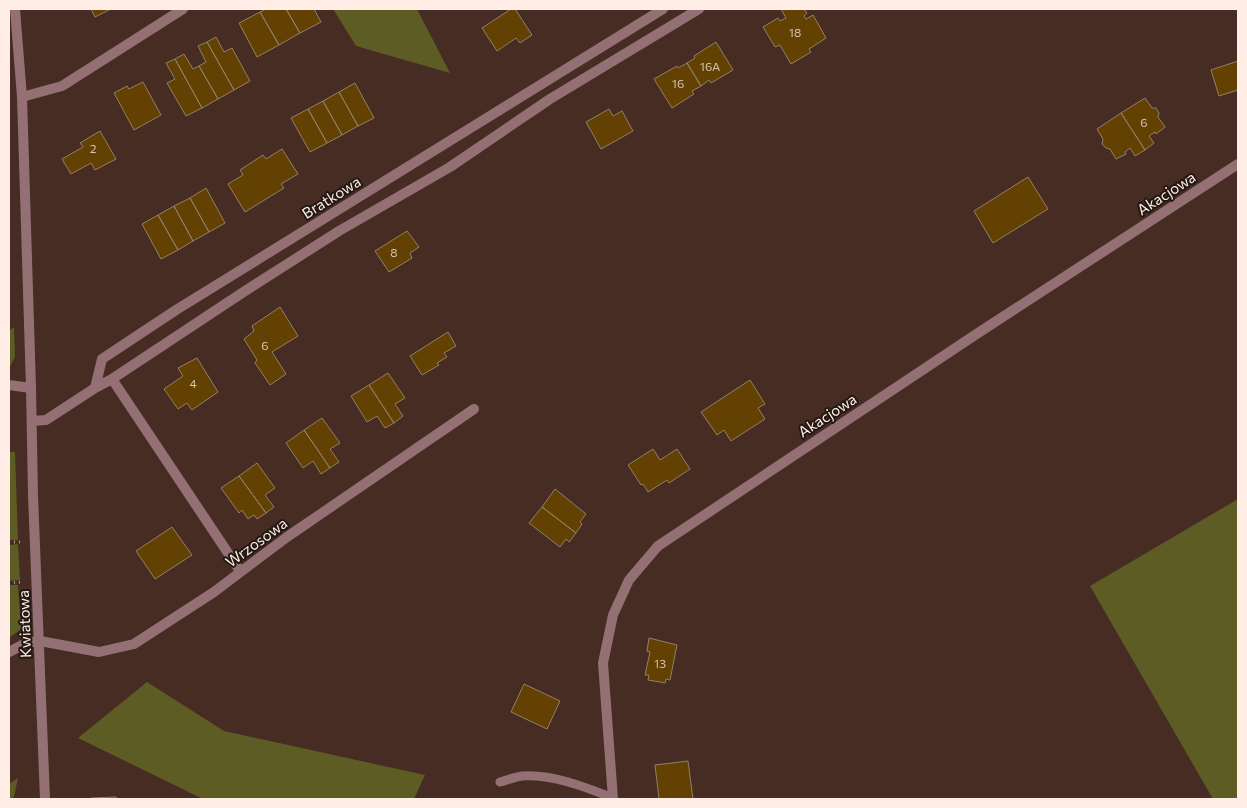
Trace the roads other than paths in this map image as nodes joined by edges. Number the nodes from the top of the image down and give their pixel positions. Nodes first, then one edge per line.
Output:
1 (15, 9) edge
2 (183, 9) edge
3 (663, 9) edge
4 (700, 9) edge
5 (22, 97) junction
6 (1238, 164) edge
7 (112, 379) junction
8 (9, 385) edge
9 (31, 388) junction
10 (94, 388) junction
11 (474, 409) dead end
12 (32, 421) junction
13 (240, 570) junction
14 (40, 641) junction
15 (9, 652) edge
16 (500, 782) dead end
17 (45, 799) edge
18 (613, 799) edge

1 - 5 street, Kwiatowa
2 - 5 street
3 - 10 street, Bratkowa
4 - 7 street
5 - 9 street, Kwiatowa
6 - 18 street, Akacjowa
7 - 10 street
7 - 13 street
8 - 9 street
9 - 12 street, Kwiatowa
10 - 12 street
11 - 13 street, Wrzosowa
12 - 14 street, Kwiatowa
13 - 14 street, Wrzosowa
14 - 15 street
14 - 17 street, Kwiatowa
16 - 18 lane, Akacjowa

